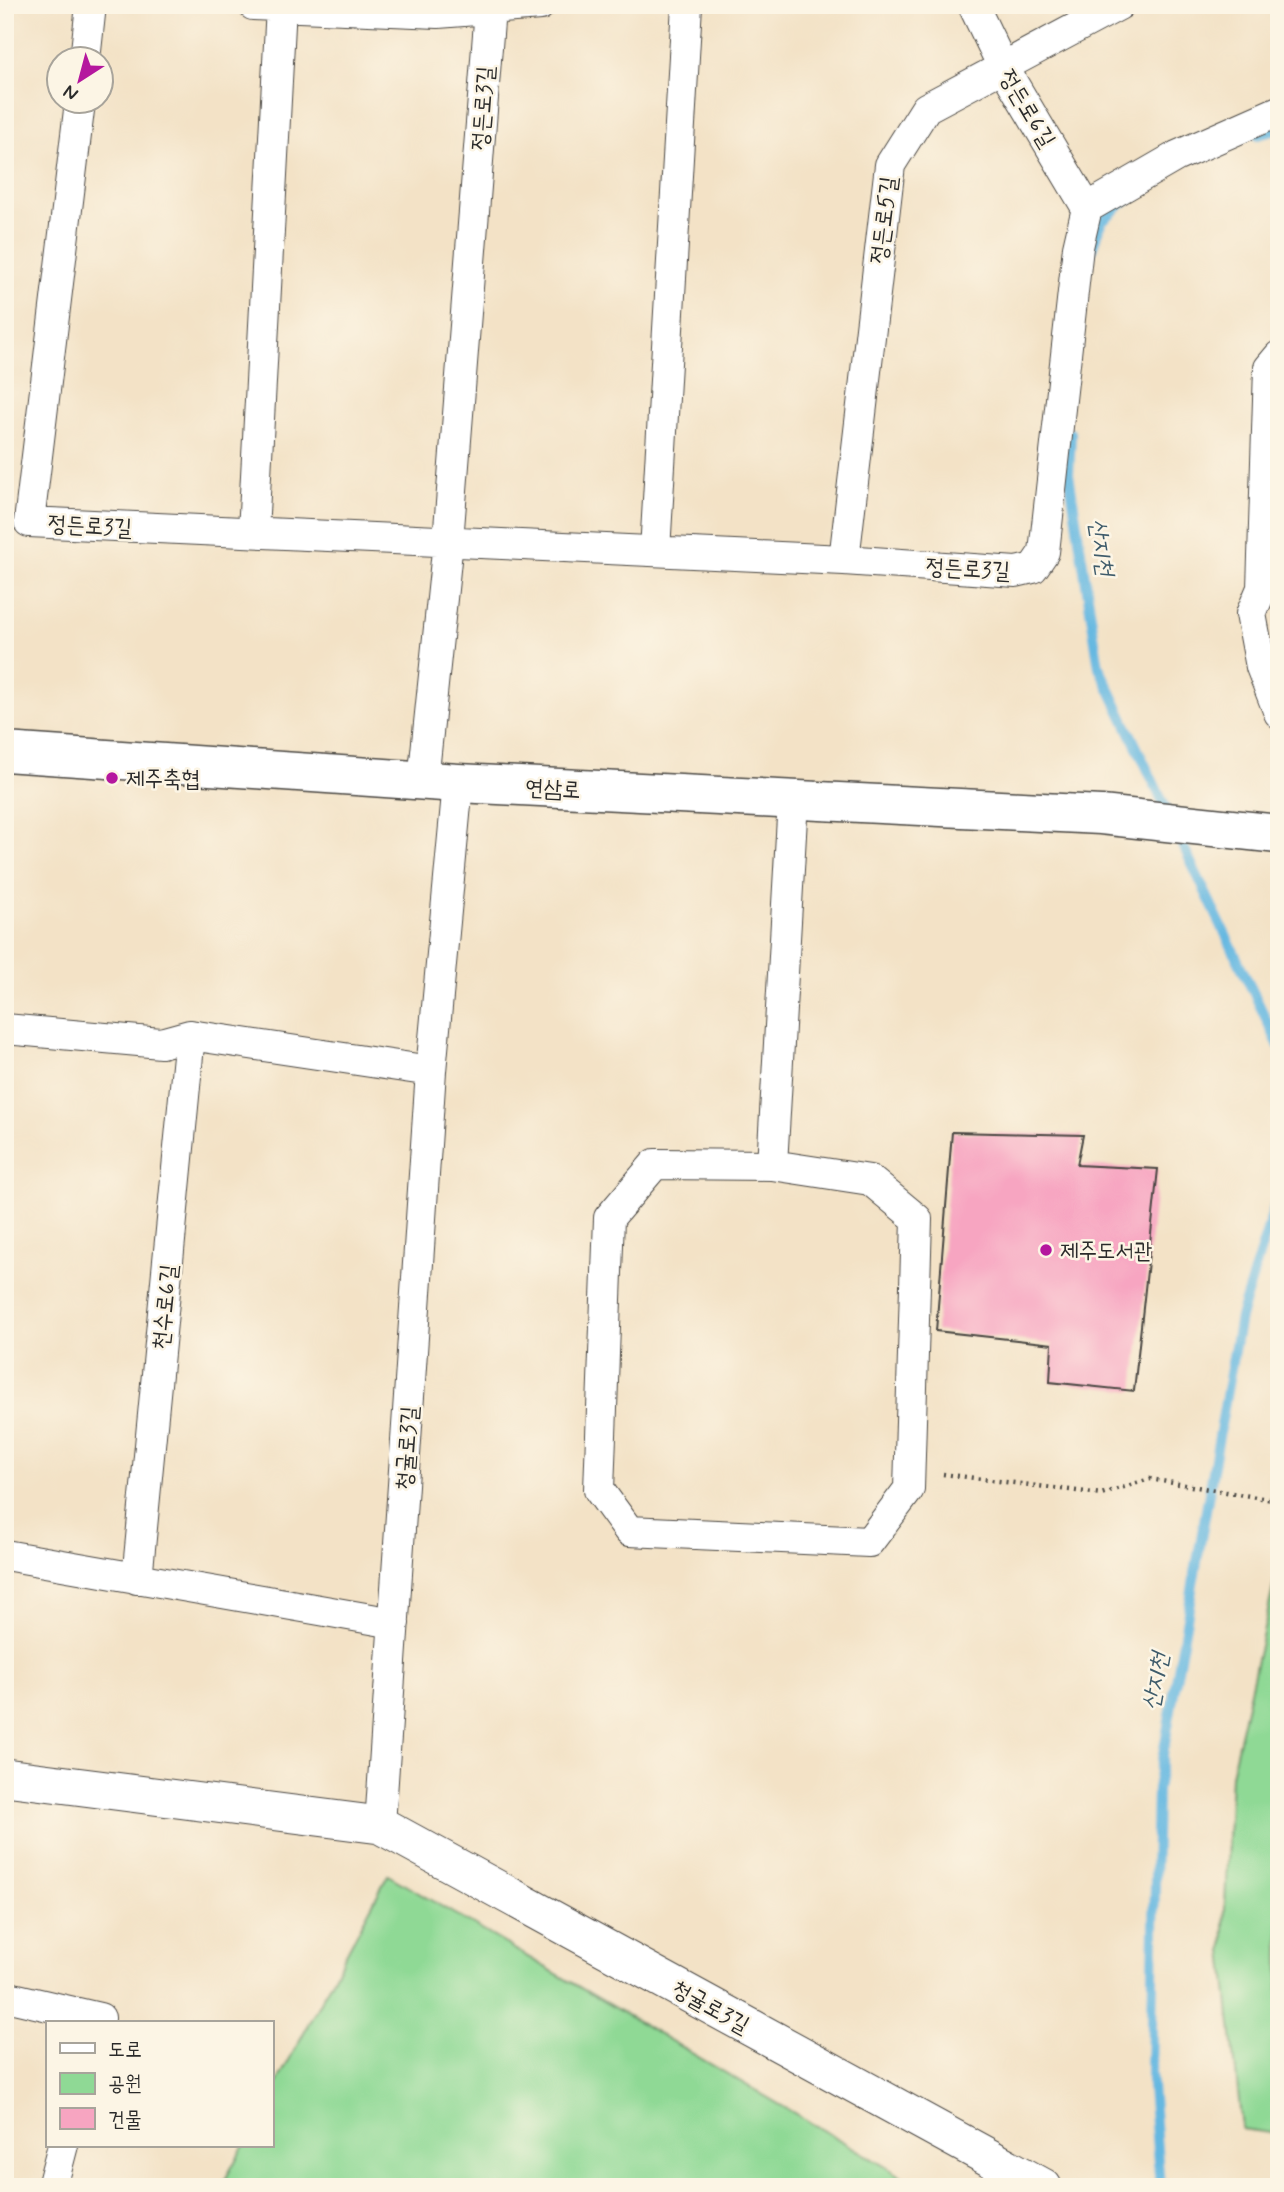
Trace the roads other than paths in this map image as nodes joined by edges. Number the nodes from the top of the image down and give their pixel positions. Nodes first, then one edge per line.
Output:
1 (91, 5) edge
2 (540, 5) edge
3 (687, 5) edge
4 (973, 5) edge
5 (1119, 5) edge
6 (267, 6) edge
7 (490, 9) junction
8 (87, 46) edge
9 (1002, 65) junction
10 (1279, 111) edge
11 (77, 116) edge
12 (1087, 208) junction
13 (1279, 356) edge
14 (253, 532) junction
15 (448, 541) junction
16 (655, 551) junction
17 (844, 560) junction
18 (1270, 589) edge
19 (1279, 713) edge
20 (5, 752) edge
21 (440, 782) junction
22 (793, 800) junction
23 (1279, 834) edge
24 (5, 1029) edge
25 (191, 1035) junction
26 (432, 1071) junction
27 (772, 1165) junction
28 (5, 1555) edge
29 (137, 1579) junction
30 (394, 1623) junction
31 (5, 1777) edge
32 (380, 1825) junction
33 (5, 1996) edge
34 (98, 2021) edge
35 (64, 2146) edge
36 (51, 2187) edge
37 (1043, 2187) edge

1 - 8 street
2 - 7 street
3 - 16 street
4 - 9 street, 정든로6길
5 - 9 street, 정든로5길
6 - 7 street
6 - 14 street
7 - 15 street, 정든로3길
9 - 12 street, 정든로6길
9 - 17 street, 정든로5길
10 - 12 street
11 - 14 street, 정든로3길
12 - 17 street, 정든로3길
13 - 18 street
14 - 15 street, 정든로3길
15 - 16 street, 정든로3길
15 - 21 street, 정든로3길
16 - 17 street, 정든로3길
18 - 19 street
20 - 21 main road, 연삼로
21 - 22 main road, 연삼로
21 - 26 street
22 - 23 main road, 연삼로
22 - 27 street
24 - 25 street
25 - 26 street
25 - 29 street, 천수로6길
26 - 30 street, 청귤로3길
27 - 27 street
28 - 29 street
29 - 30 street
30 - 32 street, 청귤로3길
31 - 32 street, 청귤로3길
32 - 37 street, 청귤로3길
33 - 34 street
35 - 36 street

